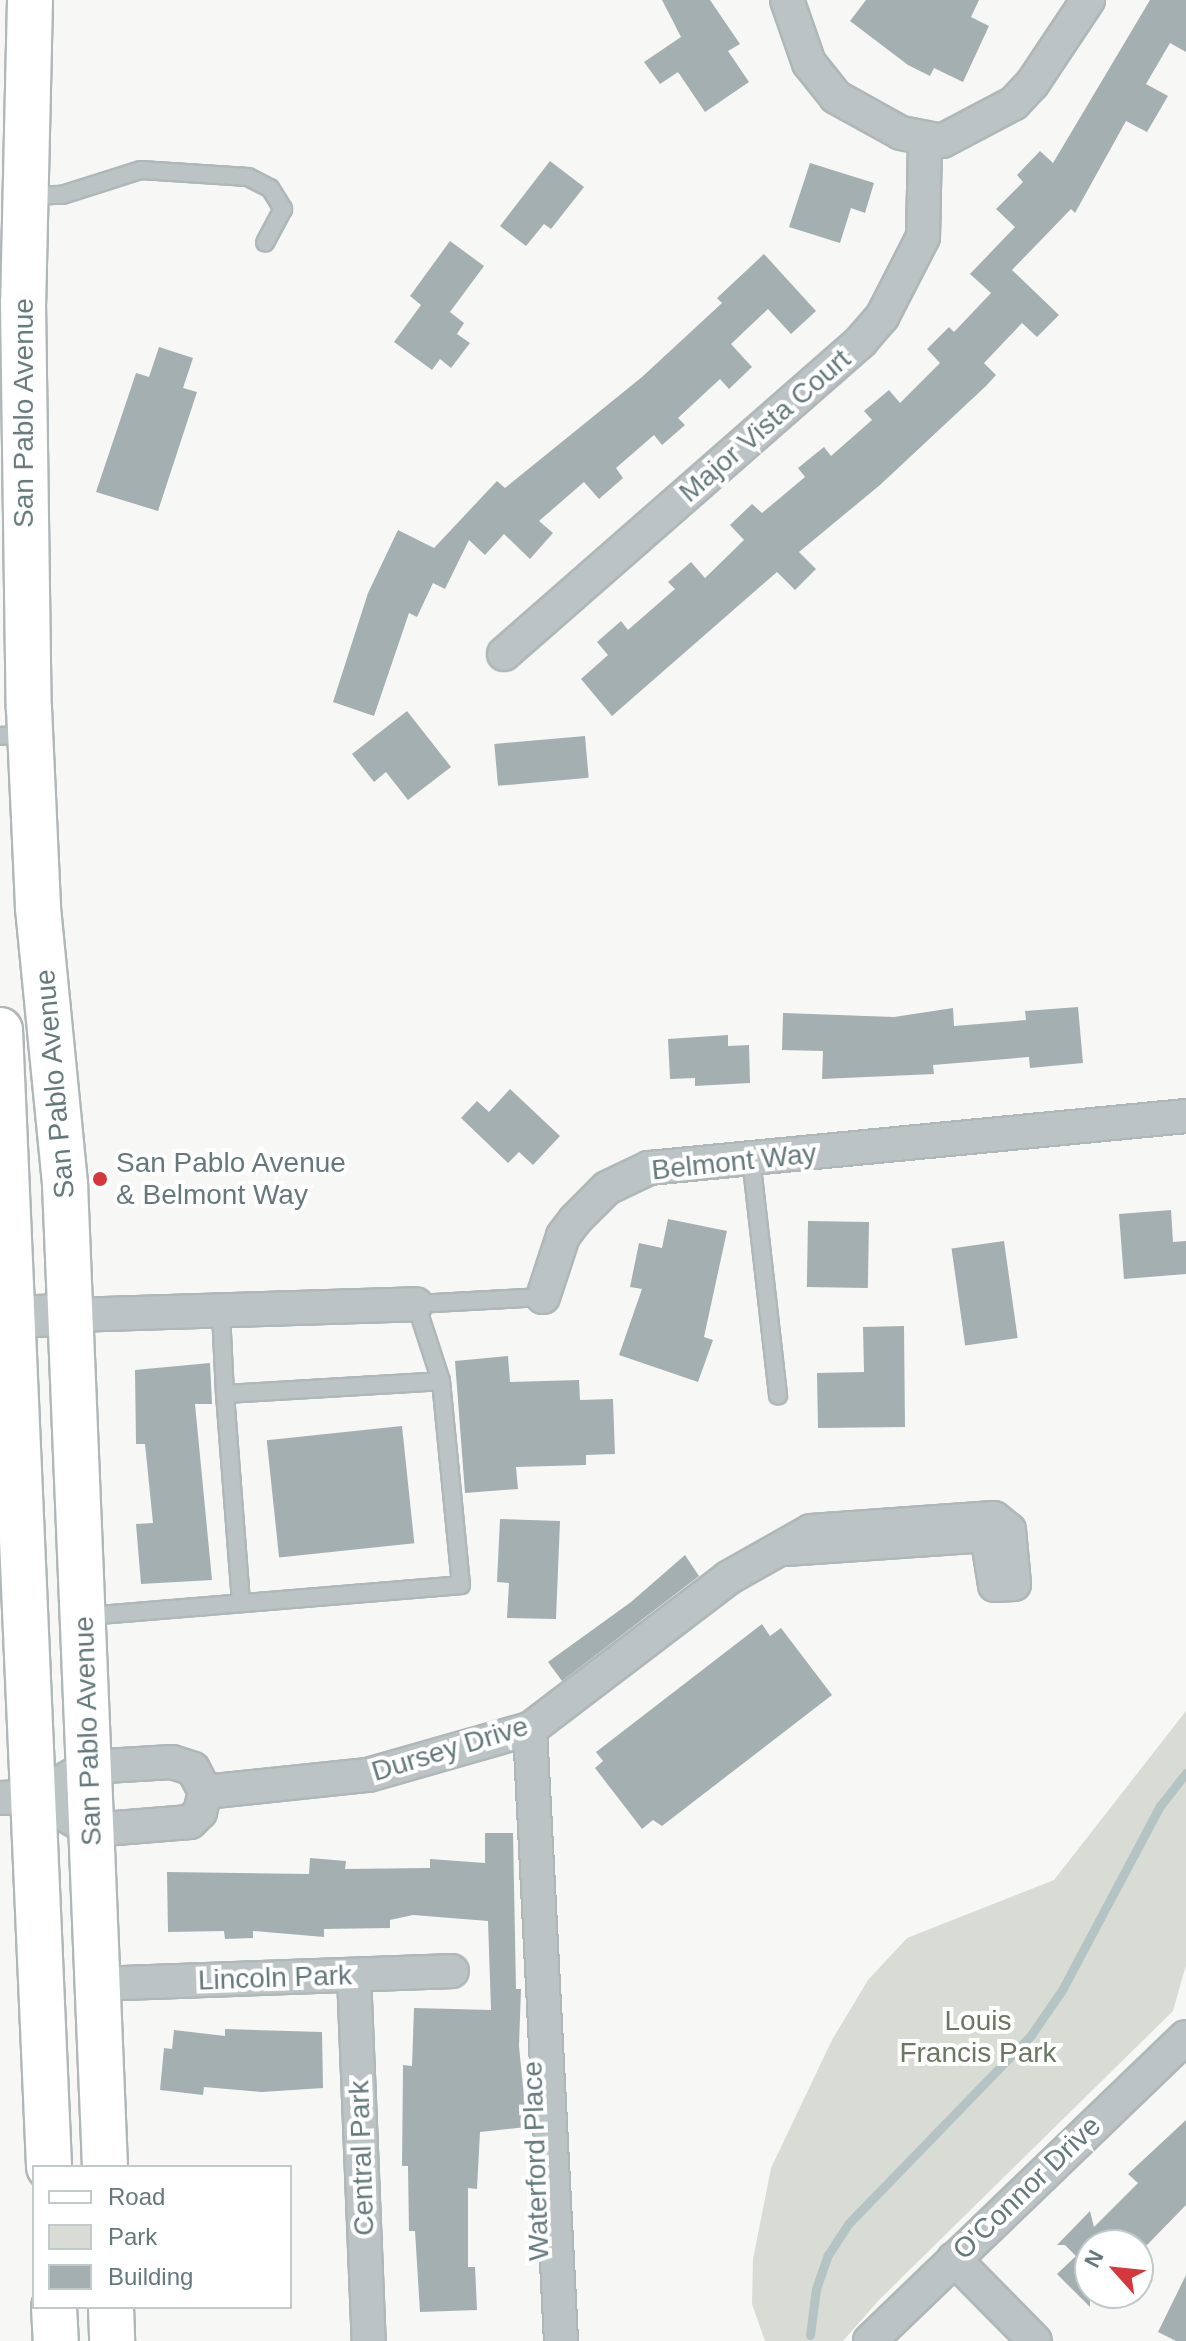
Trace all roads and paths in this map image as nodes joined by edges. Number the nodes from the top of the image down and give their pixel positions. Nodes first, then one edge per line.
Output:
1 (30, 0) edge
2 (787, 0) edge
3 (1088, 0) edge
4 (925, 140) junction
5 (26, 196) junction
6 (265, 243) dead end
7 (504, 654) dead end
8 (15, 735) edge
9 (0, 1030) edge
10 (1186, 1116) edge
11 (751, 1158) junction
12 (543, 1297) joint
13 (416, 1304) junction
14 (221, 1313) junction
15 (72, 1315) junction
16 (7, 1317) edge
17 (441, 1381) junction
18 (225, 1394) junction
19 (778, 1395) dead end
20 (785, 1549) junction
21 (12, 1575) edge
22 (241, 1602) junction
23 (84, 1616) junction
24 (530, 1729) junction
25 (88, 1767) junction
26 (205, 1792) junction
27 (17, 1797) edge
28 (91, 1830) junction
29 (452, 1971) dead end
30 (354, 1975) junction
31 (98, 1984) junction
32 (540, 1984) junction
33 (1186, 2037) edge
34 (49, 2165) edge
35 (105, 2165) edge
36 (954, 2259) junction
37 (54, 2309) edge
38 (111, 2309) edge
39 (56, 2341) edge
40 (112, 2341) edge
41 (369, 2341) edge
42 (542, 2341) edge
43 (561, 2341) edge
44 (870, 2341) edge
45 (1035, 2341) edge

1 - 5 main road, San Pablo Avenue
2 - 4 street
3 - 4 street
4 - 7 street, Major Vista Court
5 - 6 lane
5 - 8 main road, San Pablo Avenue
8 - 15 main road, San Pablo Avenue
9 - 16 main road, San Pablo Avenue
10 - 11 street, Belmont Way
11 - 12 street, Belmont Way
11 - 19 lane
12 - 13 lane, Belmont Way
13 - 14 street, Belmont Way
13 - 17 lane
14 - 15 street, Belmont Way
14 - 18 lane
15 - 16 street, Belmont Way
15 - 23 main road, San Pablo Avenue
16 - 21 main road, San Pablo Avenue
17 - 18 lane
17 - 22 lane
18 - 22 lane
20 - 20 street, Dursey Drive
20 - 24 street, Dursey Drive
21 - 27 main road, San Pablo Avenue
22 - 23 lane
23 - 25 main road, San Pablo Avenue
24 - 26 street, Dursey Drive
24 - 32 street, Waterford Place
25 - 26 street
25 - 27 street
25 - 28 main road, San Pablo Avenue
26 - 28 street
27 - 28 street
27 - 34 main road, San Pablo Avenue
28 - 31 main road, San Pablo Avenue
29 - 30 street, Lincoln Park
30 - 31 street, Lincoln Park
30 - 41 street, Central Park
31 - 35 main road, San Pablo Avenue
32 - 42 street, Waterford Place
32 - 43 street, Waterford Place
33 - 36 street, O'Connor Drive
36 - 44 street, O'Connor Drive
36 - 45 street
37 - 39 main road
38 - 40 main road

